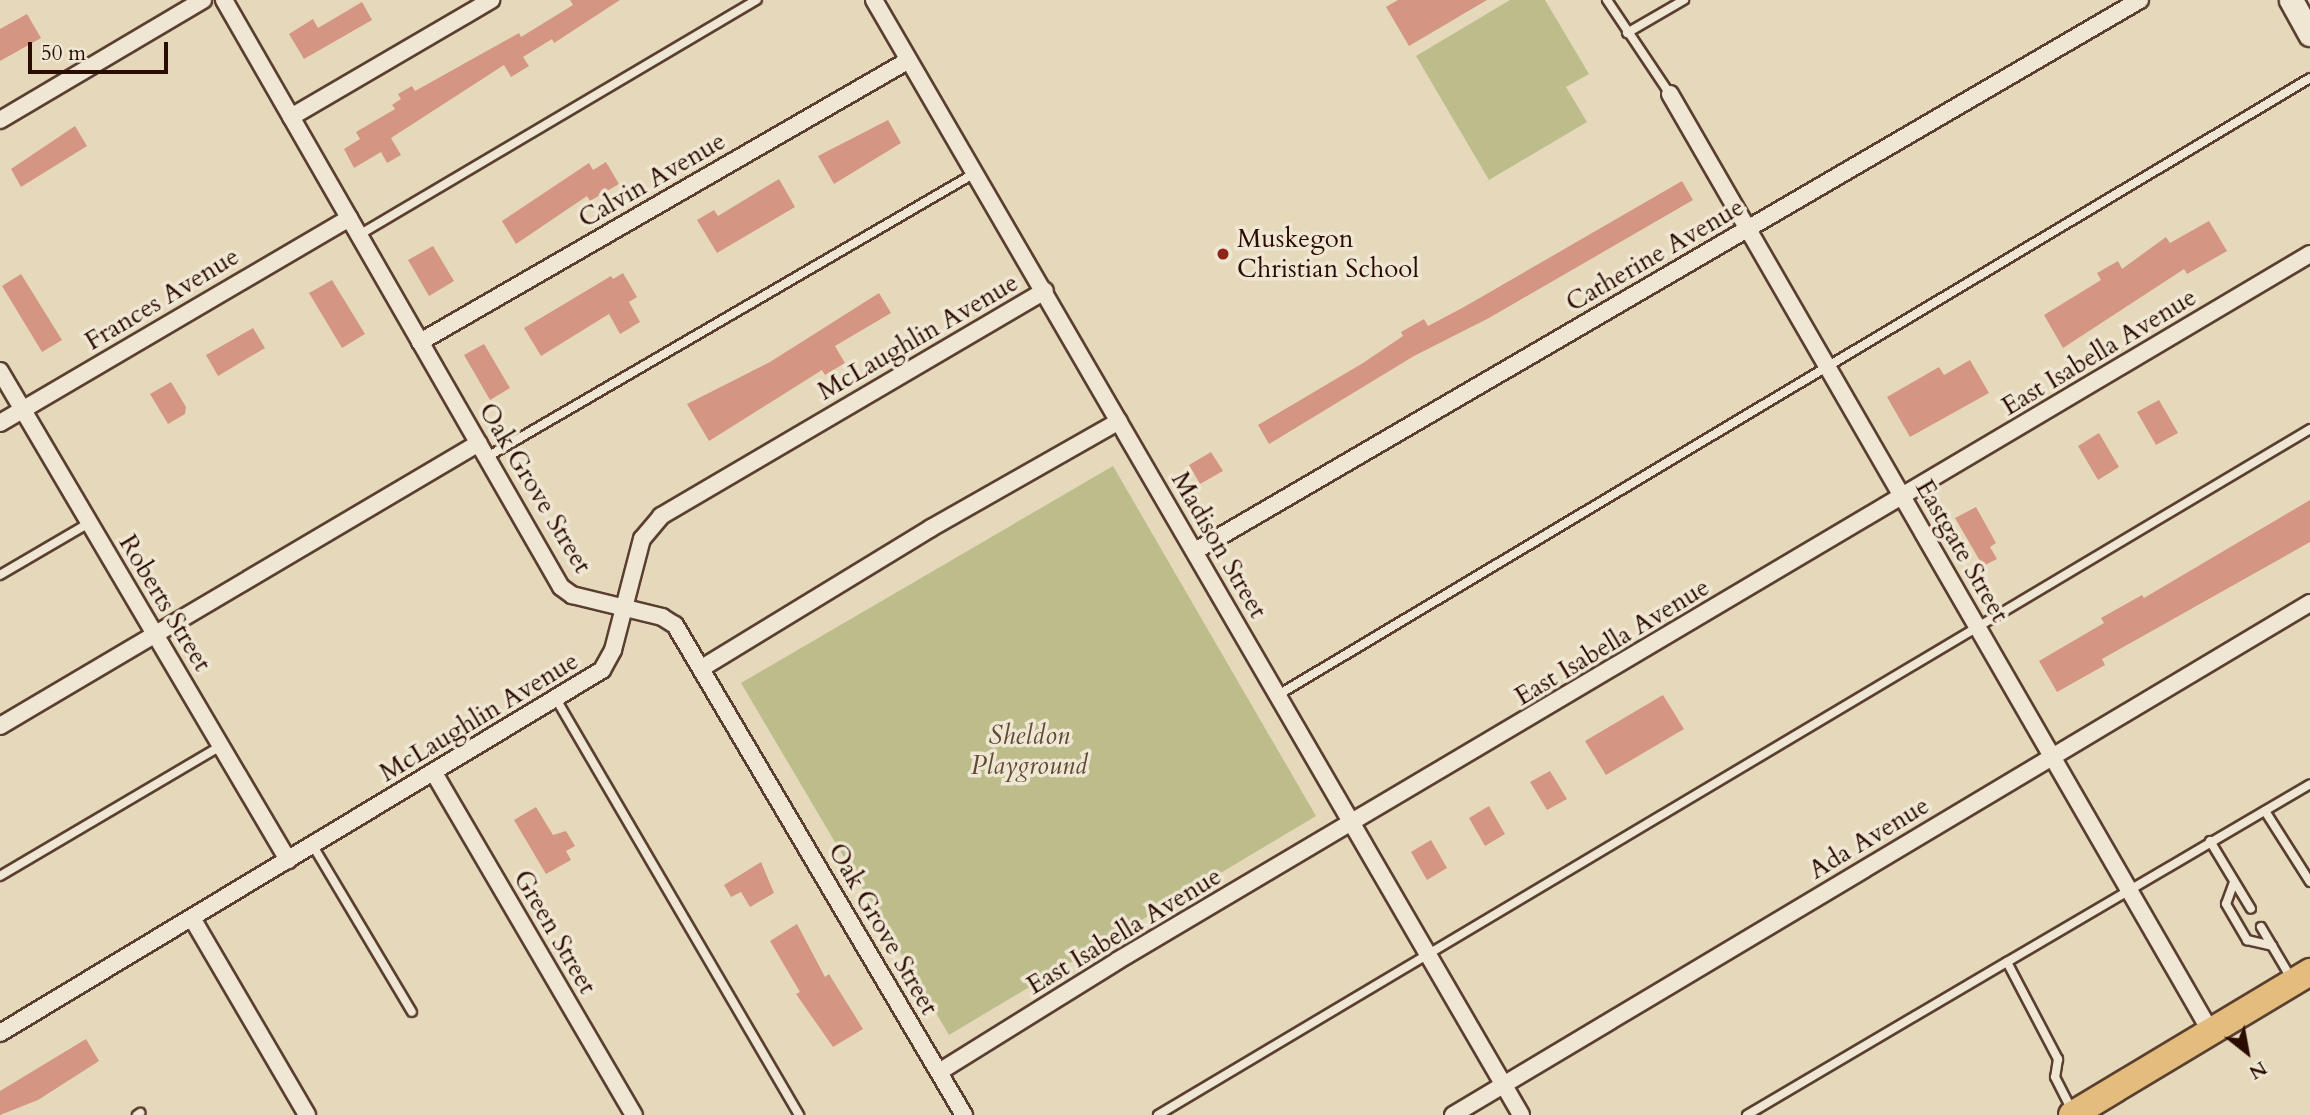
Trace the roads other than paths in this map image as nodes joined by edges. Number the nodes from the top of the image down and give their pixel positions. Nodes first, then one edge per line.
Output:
1 (203, 0) edge
2 (491, 0) edge
3 (757, 0) edge
4 (874, 0) edge
5 (1607, 0) edge
6 (1684, 0) edge
7 (2140, 0) edge
8 (2291, 0) edge
9 (226, 1) edge
10 (1627, 33) junction
11 (2310, 34) edge
12 (909, 60) junction
13 (2310, 78) edge
14 (1670, 94) joint
15 (291, 117) junction
16 (0, 120) edge
17 (975, 173) junction
18 (349, 218) junction
19 (1749, 229) junction
20 (359, 235) junction
21 (2310, 254) edge
22 (1045, 291) junction
23 (420, 342) junction
24 (1829, 369) junction
25 (0, 371) edge
26 (23, 410) junction
27 (1119, 421) junction
28 (0, 423) edge
29 (2310, 429) edge
30 (478, 443) junction
31 (487, 457) junction
32 (1903, 497) junction
33 (89, 523) junction
34 (1195, 551) junction
35 (0, 575) edge
36 (2310, 603) edge
37 (624, 609) junction
38 (1978, 628) junction
39 (156, 635) junction
40 (702, 668) junction
41 (1278, 695) junction
42 (556, 699) junction
43 (0, 726) edge
44 (220, 746) junction
45 (2053, 757) junction
46 (434, 774) junction
47 (2310, 784) edge
48 (2265, 811) junction
49 (1353, 825) junction
50 (2210, 841) junction
51 (313, 846) junction
52 (288, 860) junction
53 (0, 876) edge
54 (2234, 882) junction
55 (2310, 882) edge
56 (2128, 887) junction
57 (2250, 909) dead end
58 (192, 918) junction
59 (2261, 927) dead end
60 (2272, 946) junction
61 (1428, 956) junction
62 (2007, 962) junction
63 (2302, 977) edge
64 (412, 1012) dead end
65 (2211, 1032) junction
66 (0, 1033) edge
67 (939, 1072) junction
68 (1504, 1085) junction
69 (962, 1114) edge
70 (2073, 1114) edge
71 (307, 1115) edge
72 (634, 1115) edge
73 (799, 1115) edge
74 (1158, 1115) edge
75 (1453, 1115) edge
76 (1521, 1115) edge
77 (1747, 1115) edge

1 - 16 street
2 - 15 street
3 - 20 lane
4 - 12 street, Madison Street
5 - 10 lane
6 - 10 lane
7 - 19 street, Catherine Avenue
8 - 11 main road
9 - 15 street, Oak Grove Street
10 - 14 lane
12 - 17 street, Madison Street
12 - 23 street, Calvin Avenue
13 - 24 lane
14 - 19 street, Eastgate Street
15 - 18 street, Oak Grove Street
17 - 22 street, Madison Street
17 - 31 lane
18 - 20 street, Oak Grove Street
18 - 26 street, Frances Avenue
19 - 24 street, Eastgate Street
19 - 34 street, Catherine Avenue
20 - 23 street, Oak Grove Street
21 - 32 street, East Isabella Avenue
22 - 27 street, Madison Street
22 - 37 street, McLaughlin Avenue
23 - 30 street, Oak Grove Street
24 - 32 street, Eastgate Street
24 - 41 lane
25 - 26 street, Roberts Street
26 - 28 street, Frances Avenue
26 - 33 street, Roberts Street
27 - 34 street, Madison Street
27 - 40 street
29 - 38 lane
30 - 31 street, Oak Grove Street
30 - 39 street
31 - 37 street, Oak Grove Street
32 - 38 street, Eastgate Street
32 - 49 street, East Isabella Avenue
33 - 35 lane
33 - 39 street, Roberts Street
34 - 41 street, Madison Street
36 - 45 street, Ada Avenue
37 - 40 street, Oak Grove Street
37 - 42 street, McLaughlin Avenue
38 - 45 street, Eastgate Street
38 - 61 lane
39 - 43 street
39 - 44 street, Roberts Street
40 - 67 street, Oak Grove Street
41 - 49 street, Madison Street
42 - 46 street, McLaughlin Avenue
42 - 73 lane
44 - 52 street, Roberts Street
44 - 53 lane
45 - 56 street, Eastgate Street
45 - 68 street, Ada Avenue
46 - 51 street, McLaughlin Avenue
46 - 72 street, Green Street
47 - 48 lane
48 - 50 lane
48 - 55 lane
49 - 61 street, Madison Street
49 - 67 street, East Isabella Avenue
50 - 54 lane
50 - 56 lane
51 - 52 street, McLaughlin Avenue
51 - 64 lane
52 - 58 street, McLaughlin Avenue
54 - 57 lane
54 - 60 lane
56 - 62 lane
56 - 65 street, Eastgate Street
58 - 66 street, McLaughlin Avenue
58 - 71 street
59 - 60 lane
60 - 63 lane
61 - 68 street, Madison Street
61 - 74 lane
62 - 70 lane
62 - 77 lane
63 - 65 main road
65 - 70 main road
67 - 69 street, Oak Grove Street
68 - 75 street, Ada Avenue
68 - 76 street, Madison Street

